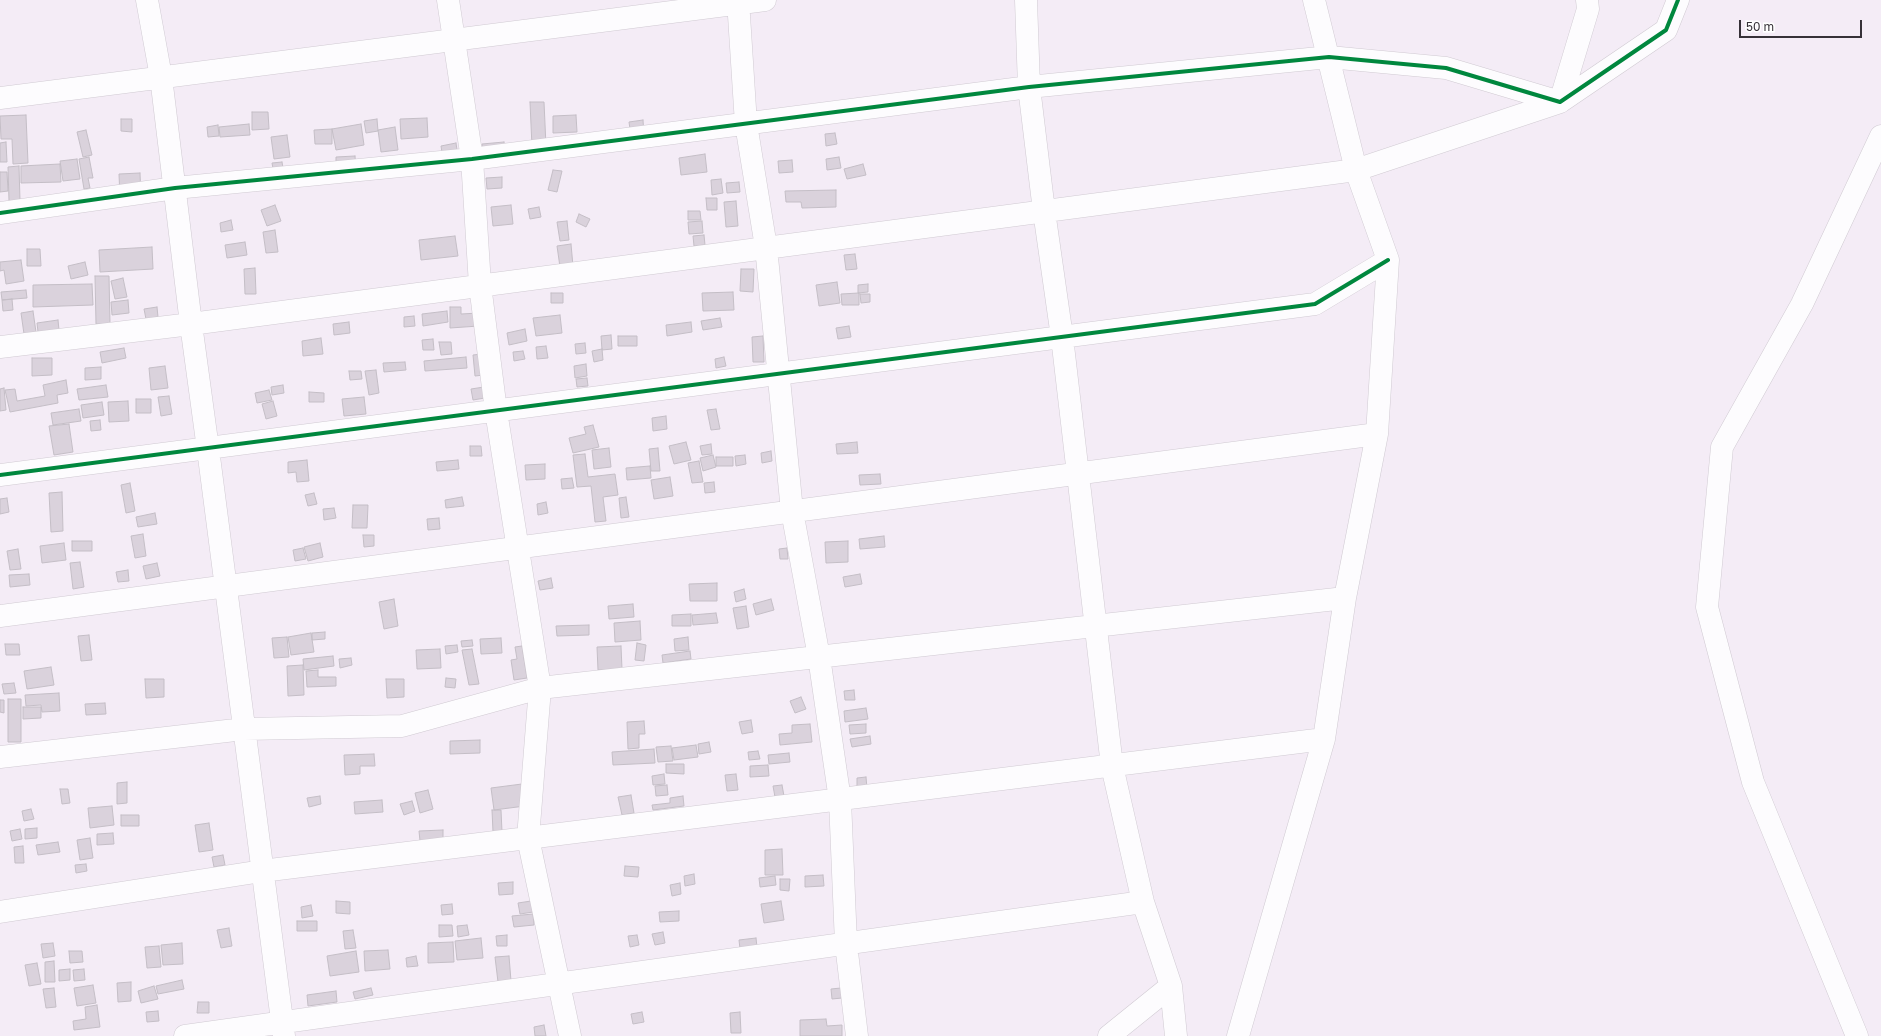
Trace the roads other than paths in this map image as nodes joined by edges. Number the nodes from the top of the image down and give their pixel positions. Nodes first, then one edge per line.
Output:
1 (147, 0) edge
2 (448, 0) edge
3 (765, 0) edge
4 (1026, 0) edge
5 (1314, 0) edge
6 (1587, 0) edge
7 (1678, 0) edge
8 (738, 2) edge
9 (454, 40) junction
10 (1329, 57) junction
11 (161, 77) junction
12 (1029, 87) junction
13 (0, 98) edge
14 (1560, 102) junction
15 (746, 124) junction
16 (1881, 136) edge
17 (472, 159) junction
18 (1356, 170) junction
19 (175, 188) junction
20 (1044, 211) junction
21 (0, 213) edge
22 (766, 247) junction
23 (1388, 260) junction
24 (480, 285) junction
25 (190, 324) junction
26 (1062, 337) junction
27 (0, 347) edge
28 (780, 374) junction
29 (496, 411) junction
30 (1377, 434) junction
31 (208, 449) junction
32 (1077, 473) junction
33 (0, 475) edge
34 (792, 511) junction
35 (518, 547) junction
36 (226, 586) junction
37 (1345, 598) junction
38 (0, 616) edge
39 (1095, 626) junction
40 (819, 657) junction
41 (540, 688) junction
42 (244, 729) junction
43 (1324, 739) junction
44 (0, 757) edge
45 (1112, 766) junction
46 (840, 800) junction
47 (528, 838) junction
48 (262, 872) junction
49 (1143, 902) junction
50 (0, 912) edge
51 (846, 944) junction
52 (559, 984) junction
53 (1171, 986) junction
54 (283, 1030) edge
55 (185, 1036) edge
56 (570, 1036) edge
57 (857, 1036) edge
58 (1109, 1036) edge
59 (1176, 1036) edge
60 (1238, 1036) edge
61 (1857, 1036) edge

1 - 11 street
2 - 9 street
3 - 8 street
4 - 12 street
5 - 10 street
6 - 14 street
7 - 14 street
8 - 9 street
8 - 15 street
9 - 11 street
9 - 17 street
10 - 12 street
10 - 14 street
10 - 18 street
11 - 13 street
11 - 19 street
12 - 15 street
12 - 20 street
14 - 18 street
15 - 17 street
15 - 22 street
16 - 61 street
17 - 19 street
17 - 24 street
18 - 20 street
18 - 23 street
19 - 21 street
19 - 25 street
20 - 22 street
20 - 26 street
22 - 24 street
22 - 28 street
23 - 26 street
23 - 30 street
24 - 25 street
24 - 29 street
25 - 27 street
25 - 31 street
26 - 28 street
26 - 32 street
28 - 29 street
28 - 34 street
29 - 31 street
29 - 35 street
30 - 32 street
30 - 37 street
31 - 33 street
31 - 36 street
32 - 34 street
32 - 39 street
34 - 35 street
34 - 40 street
35 - 36 street
35 - 41 street
36 - 38 street
36 - 42 street
37 - 39 street
37 - 43 street
39 - 40 street
39 - 45 street
40 - 41 street
40 - 46 street
41 - 42 street
41 - 47 street
42 - 44 street
42 - 48 street
43 - 45 street
43 - 60 street
45 - 46 street
45 - 49 street
46 - 47 street
46 - 51 street
47 - 48 street
47 - 52 street
48 - 50 street
48 - 54 street
49 - 51 street
49 - 53 street
51 - 52 street
51 - 57 street
52 - 54 street
52 - 56 street
53 - 58 street
53 - 59 street
54 - 55 street

